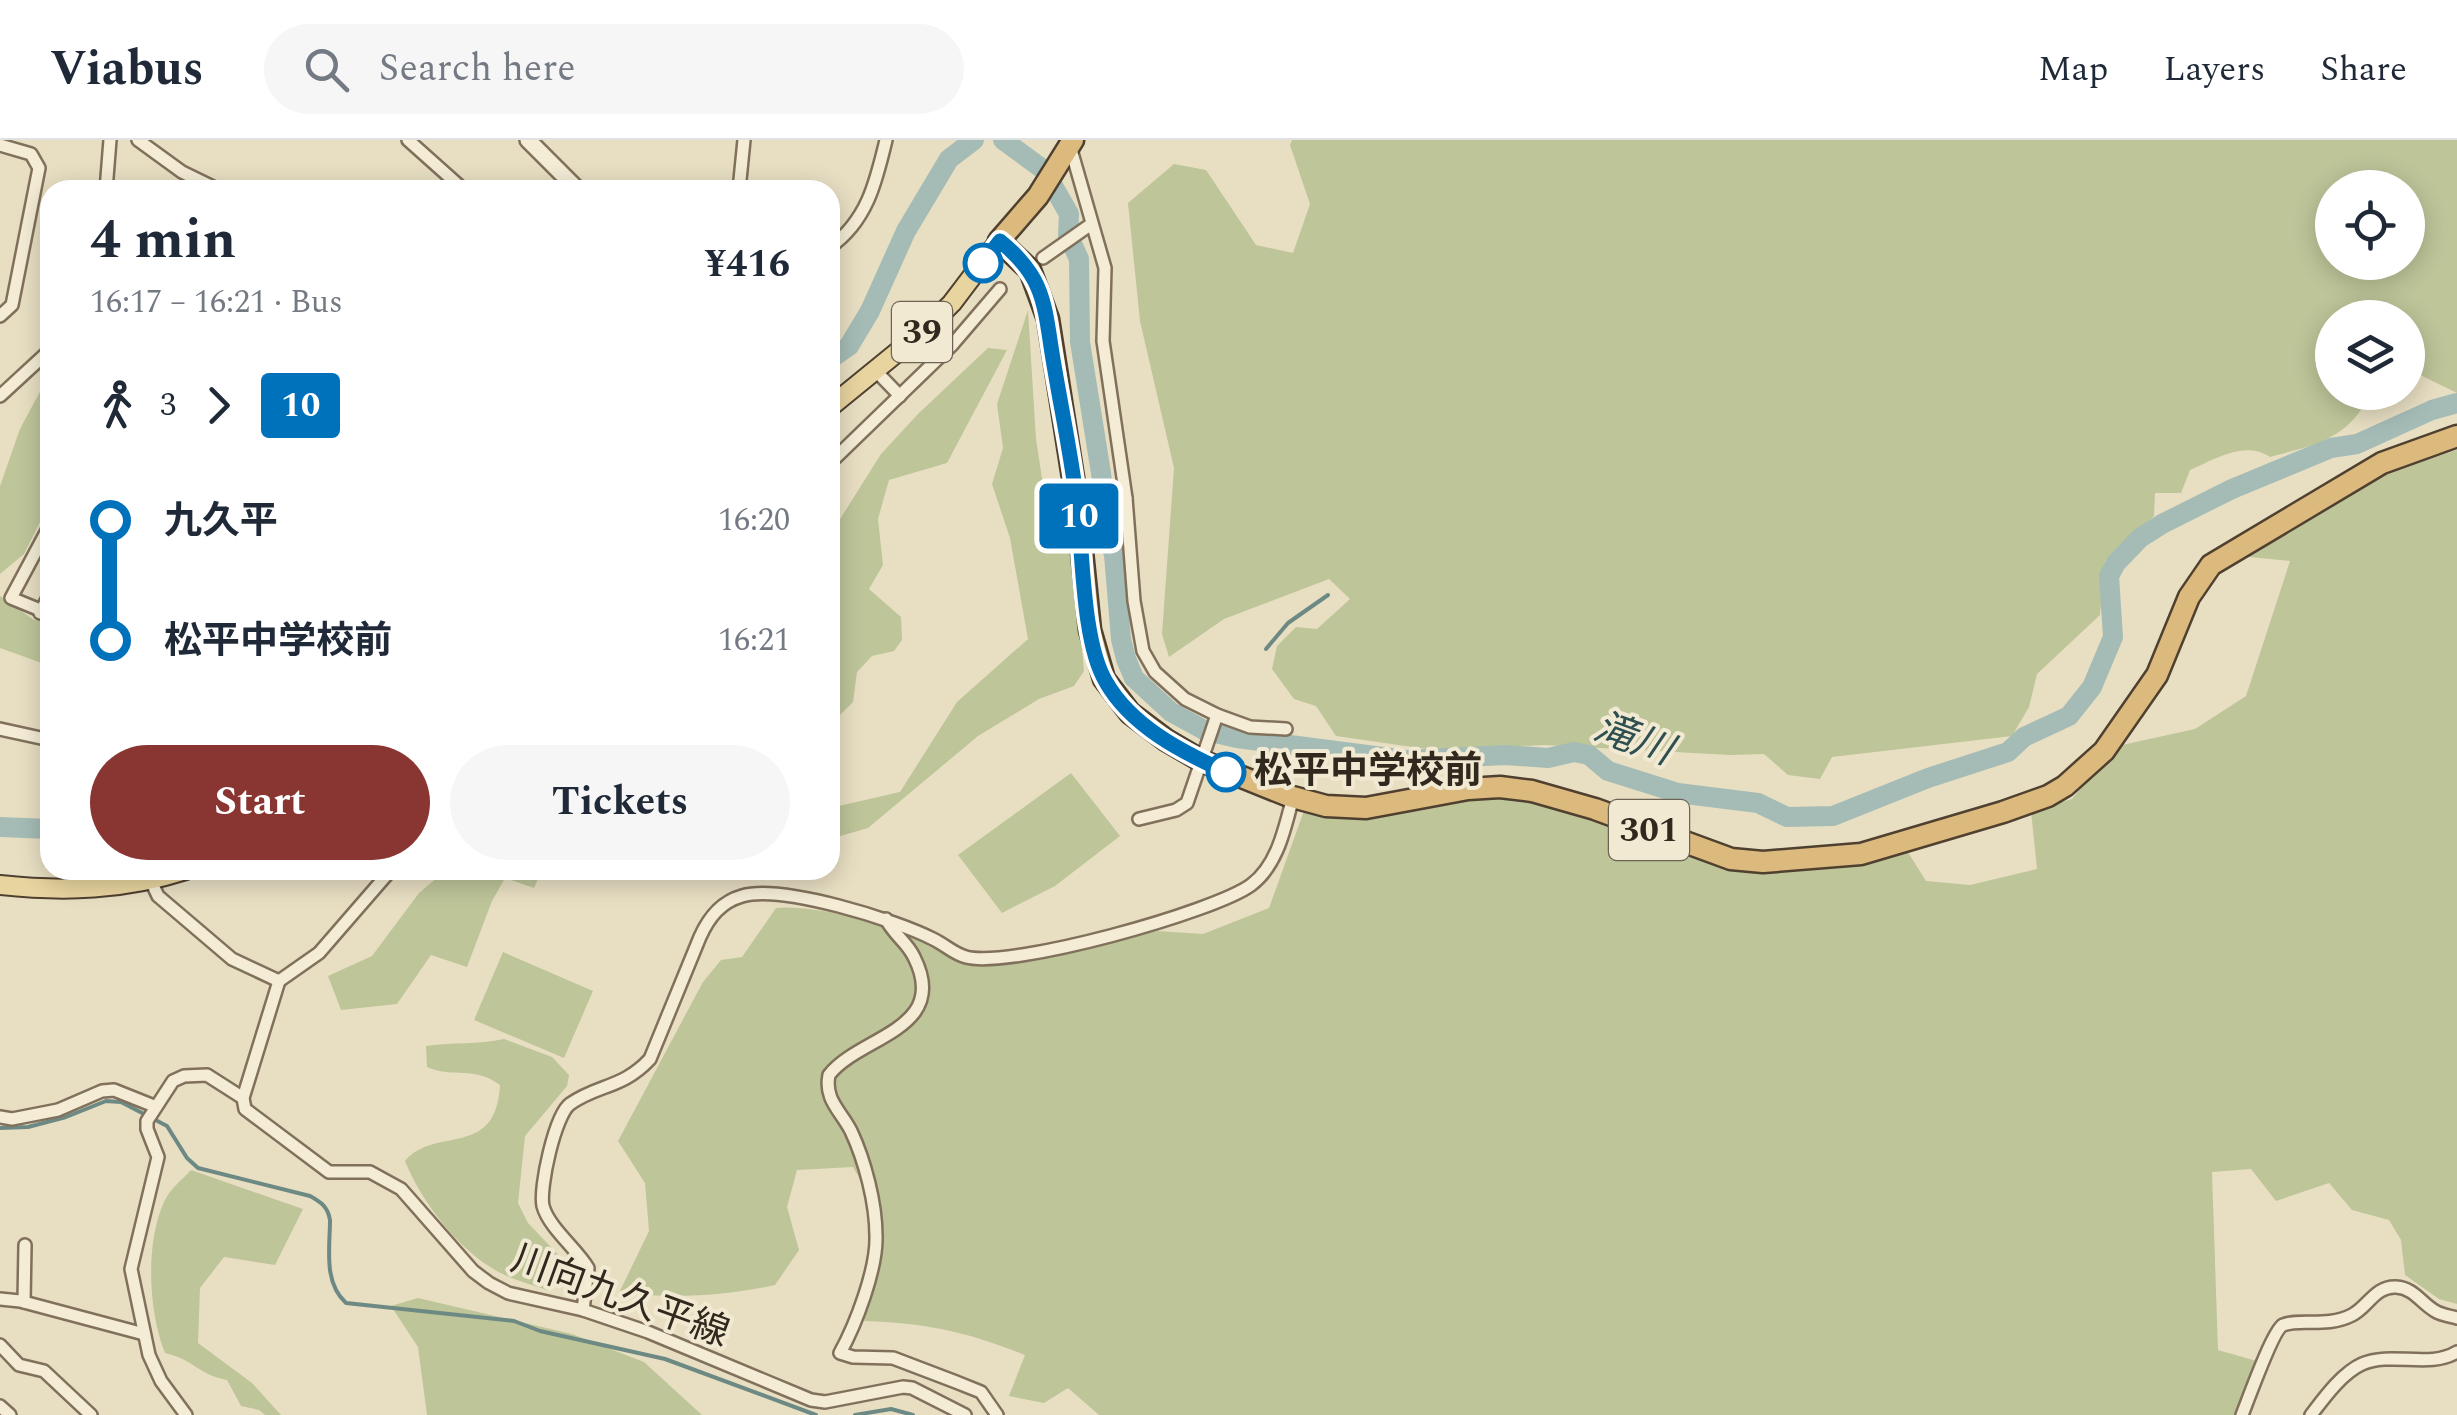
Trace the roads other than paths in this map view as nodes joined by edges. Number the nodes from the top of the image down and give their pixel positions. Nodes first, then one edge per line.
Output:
1 (110, 140) edge
2 (138, 140) edge
3 (408, 140) edge
4 (528, 140) edge
5 (744, 140) edge
6 (886, 140) edge
7 (0, 145) edge
8 (1068, 149) edge
9 (107, 180) edge
10 (188, 180) edge
11 (453, 180) edge
12 (568, 180) edge
13 (740, 180) edge
14 (1087, 228) junction
15 (840, 238) edge
16 (1000, 241) junction
17 (1043, 258) dead end
18 (1000, 289) dead end
19 (0, 316) edge
20 (40, 359) edge
21 (876, 370) junction
22 (0, 396) edge
23 (900, 396) junction
24 (840, 399) edge
25 (2457, 436) edge
26 (840, 453) edge
27 (1126, 498) junction
28 (1077, 503) junction
29 (40, 544) edge
30 (40, 612) edge
31 (1216, 716) junction
32 (1286, 728) dead end
33 (0, 729) edge
34 (40, 738) edge
35 (1204, 755) junction
36 (1294, 797) junction
37 (1139, 818) dead end
38 (157, 880) edge
39 (381, 880) edge
40 (151, 882) junction
41 (0, 885) edge
42 (886, 920) junction
43 (280, 981) junction
44 (244, 1098) junction
45 (154, 1106) junction
46 (0, 1119) edge
47 (26, 1245) dead end
48 (0, 1299) edge
49 (24, 1302) junction
50 (583, 1310) junction
51 (2457, 1318) edge
52 (144, 1334) junction
53 (0, 1345) edge
54 (2457, 1352) edge
55 (0, 1406) edge
56 (10, 1415) edge
57 (91, 1415) edge
58 (186, 1415) edge
59 (964, 1415) edge
60 (997, 1415) edge
61 (2242, 1415) edge
62 (2311, 1415) edge

1 - 9 street
2 - 10 street
3 - 11 street
4 - 12 street
5 - 13 street
6 - 15 street
7 - 19 street
8 - 14 street
8 - 16 highway
14 - 17 street
14 - 27 street
16 - 21 main road, 39
16 - 28 highway, 301
18 - 23 street
20 - 22 street
21 - 23 street
21 - 24 main road, 39
23 - 26 street
25 - 36 highway, 301
27 - 28 street
27 - 31 street
28 - 35 highway, 301
29 - 30 street
31 - 32 street
31 - 35 street
33 - 34 street
35 - 36 highway, 301
35 - 37 street
36 - 42 street
38 - 40 main road
39 - 43 street
40 - 41 main road
40 - 43 street
42 - 50 street
42 - 60 street
43 - 44 street
44 - 45 street, 川向九久平線
44 - 50 street, 川向九久平線
45 - 46 street
45 - 52 street
47 - 49 street
48 - 49 street
49 - 52 street
50 - 59 street, 川向九久平線
51 - 61 street
52 - 58 street
53 - 57 street
54 - 62 street
55 - 56 street

